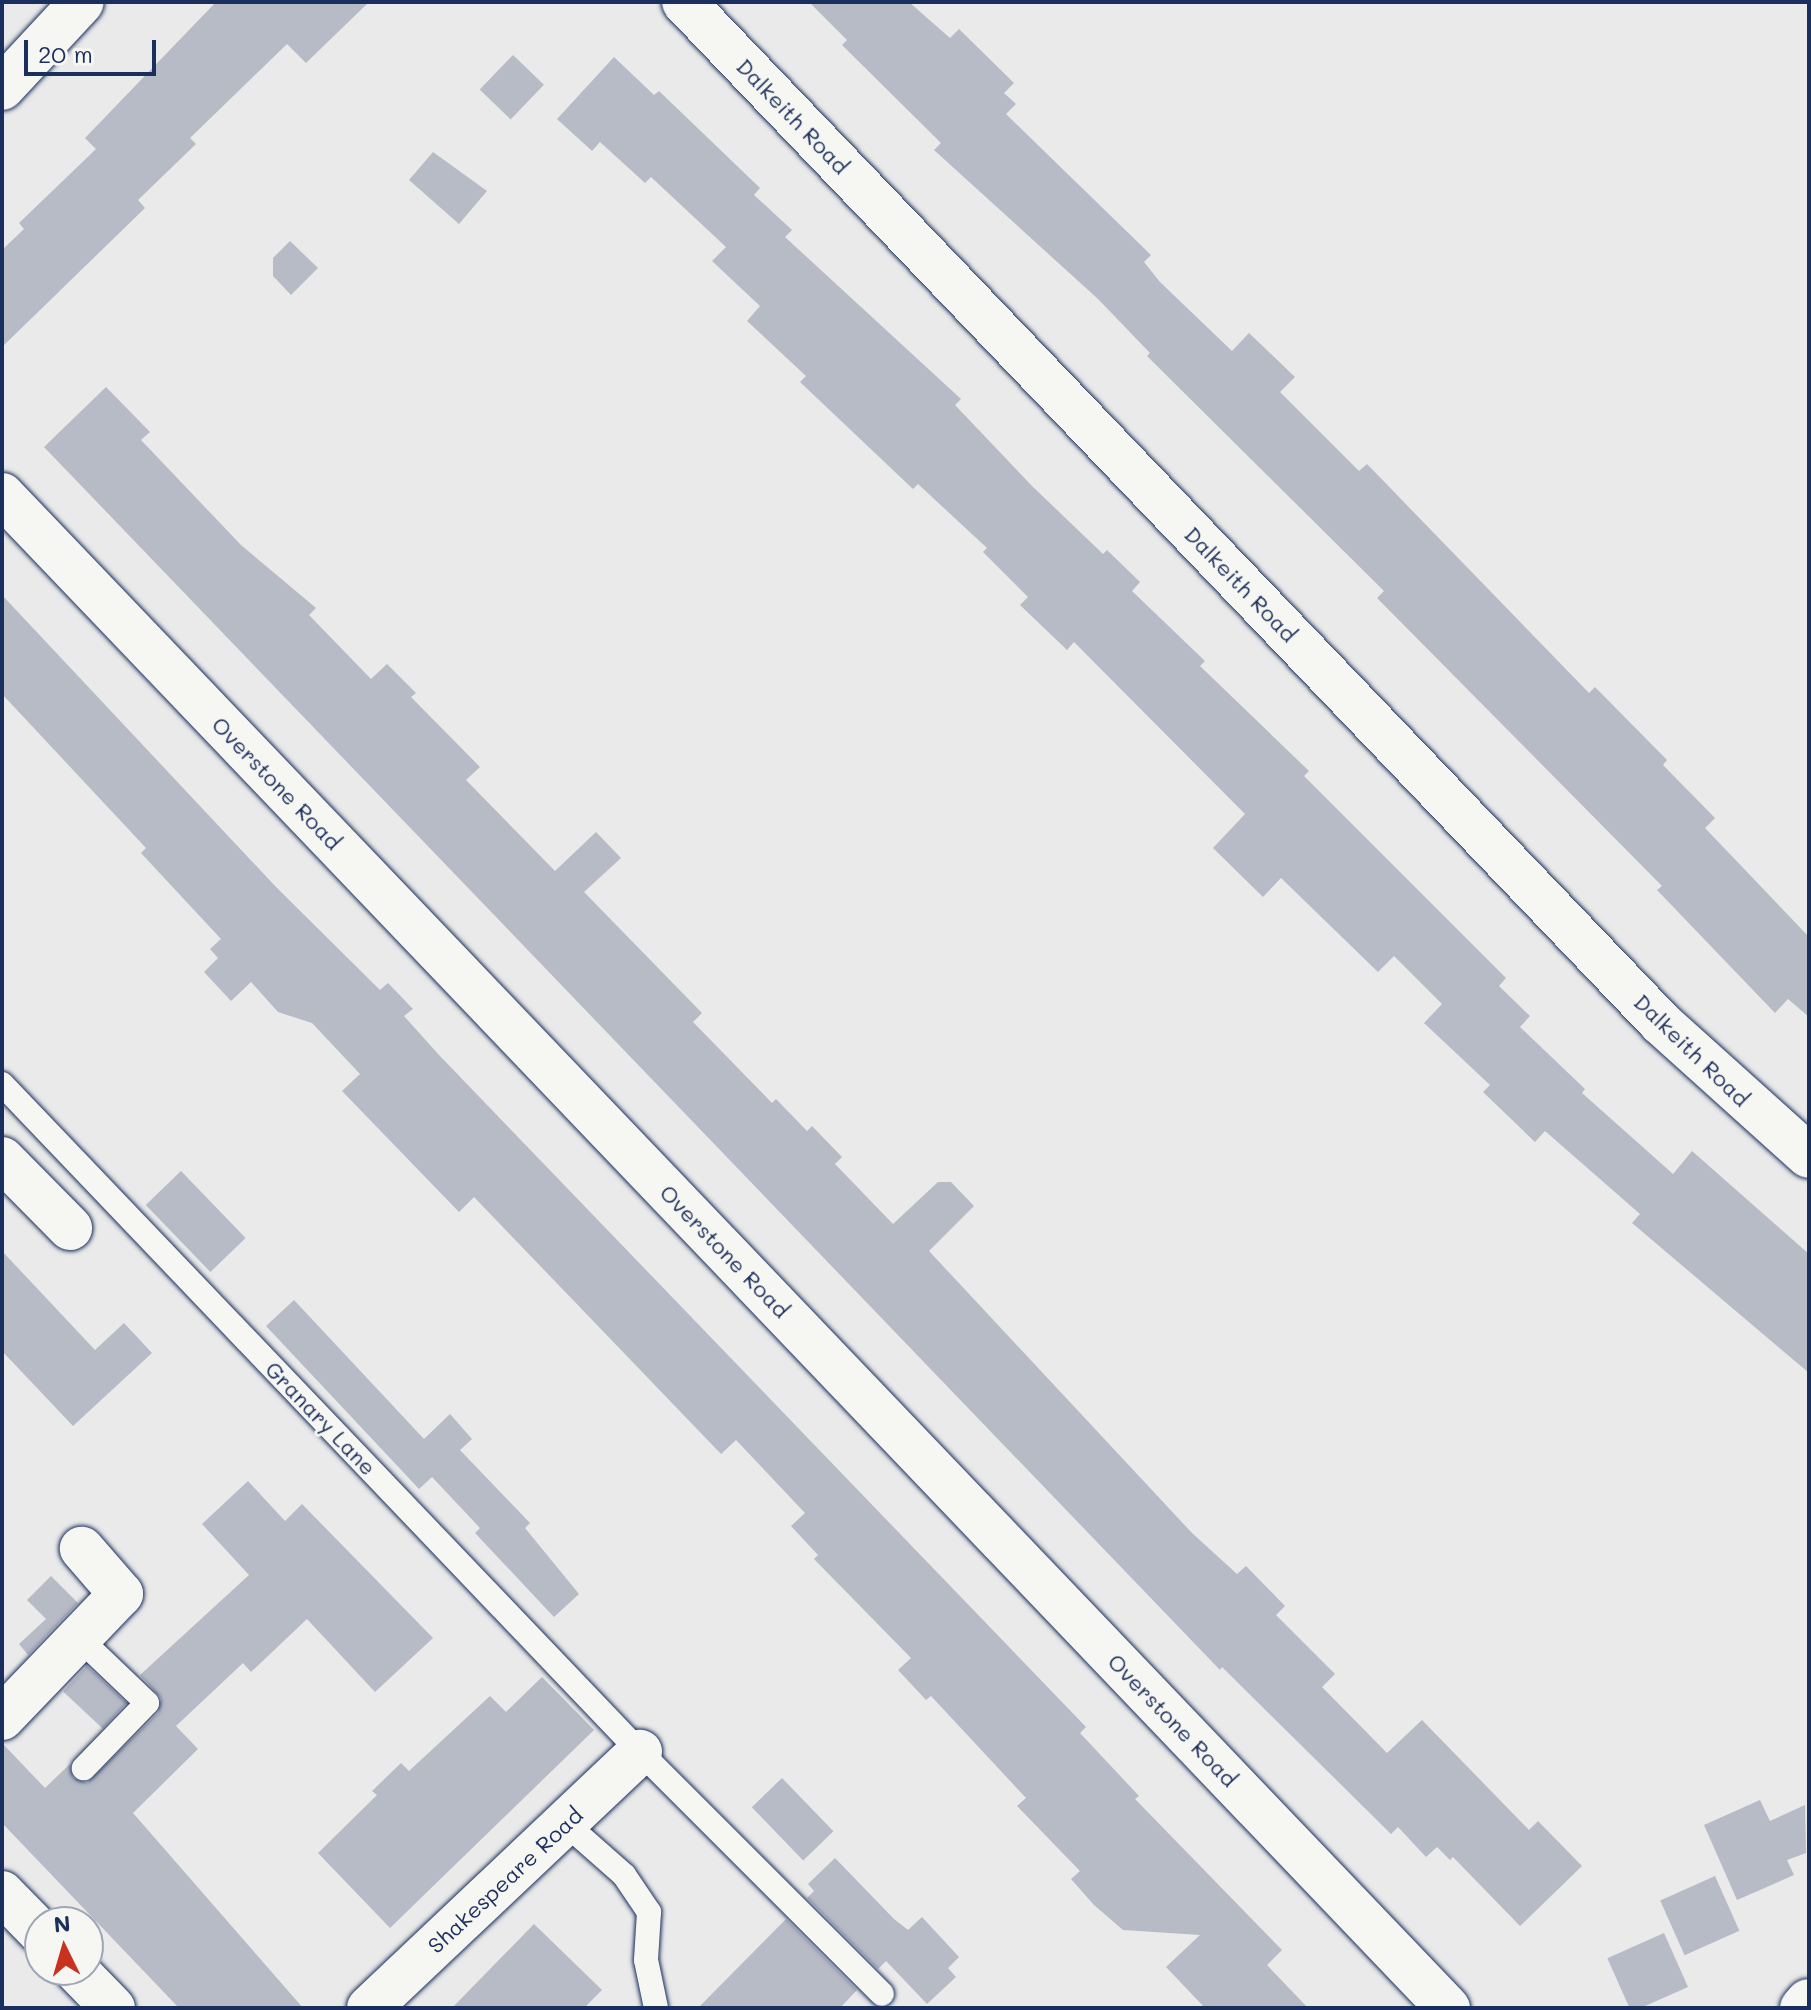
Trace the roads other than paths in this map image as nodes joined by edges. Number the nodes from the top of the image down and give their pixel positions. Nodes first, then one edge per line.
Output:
1 (82, 2) edge
2 (684, 2) edge
3 (2, 88) edge
4 (2, 495) edge
5 (2, 1084) edge
6 (1809, 1156) edge
7 (2, 1159) edge
8 (70, 1228) dead end
9 (82, 1549) dead end
10 (79, 1638) junction
11 (2, 1718) edge
12 (640, 1752) junction
13 (84, 1768) dead end
14 (565, 1823) junction
15 (2, 1893) edge
16 (24, 1916) edge
17 (92, 1986) edge
18 (882, 1994) dead end
19 (113, 2008) edge
20 (369, 2008) edge
21 (656, 2008) edge
22 (1448, 2008) edge

1 - 3 street
2 - 6 street, Dalkeith Road
4 - 22 street, Overstone Road
5 - 12 lane, Granary Lane
7 - 8 street
9 - 10 street
10 - 11 street
10 - 13 lane
12 - 14 street, Shakespeare Road
12 - 18 lane, Granary Lane
14 - 20 street, Shakespeare Road
14 - 21 lane
15 - 16 street
17 - 19 street

